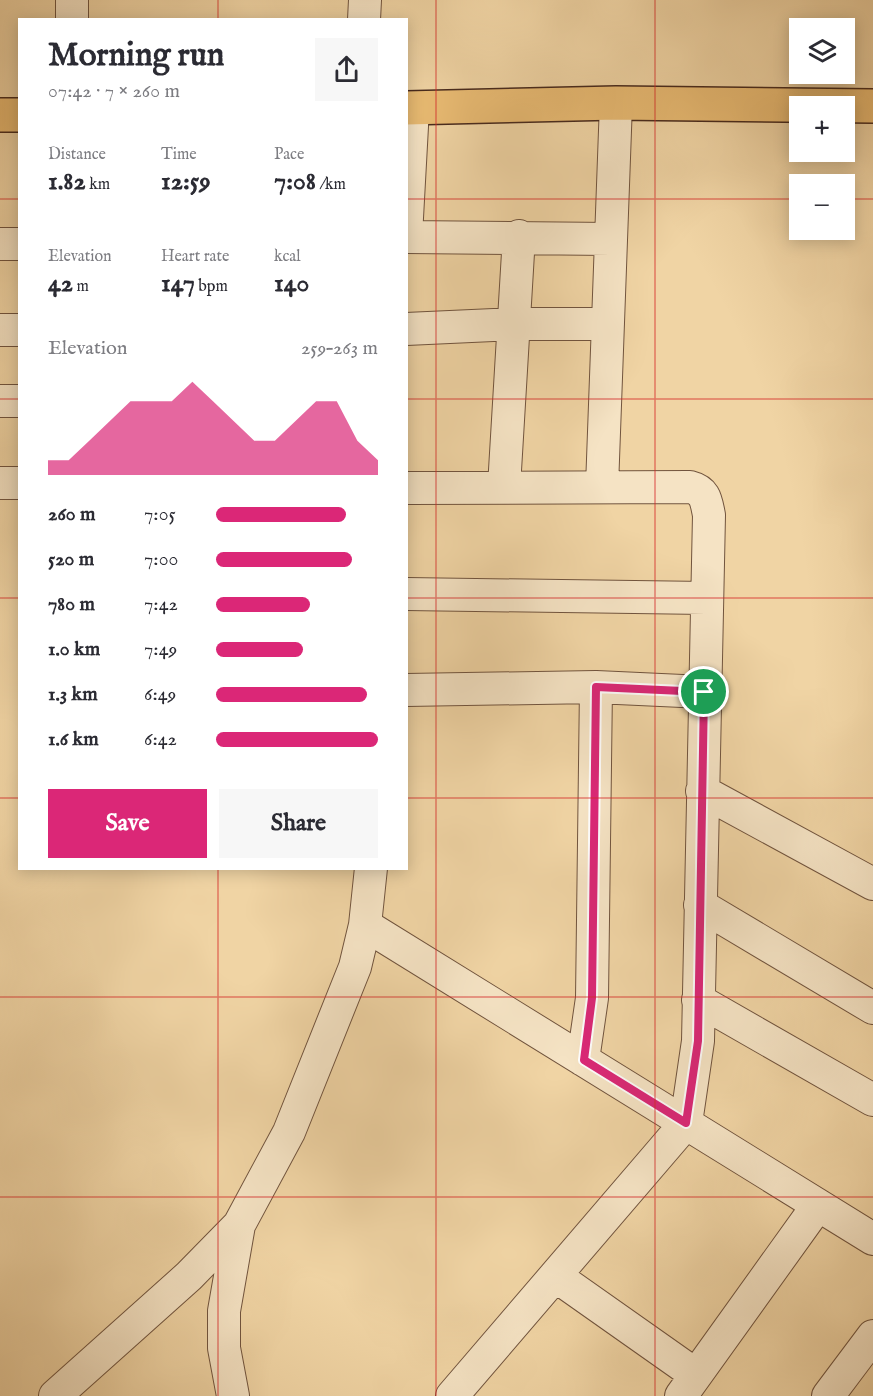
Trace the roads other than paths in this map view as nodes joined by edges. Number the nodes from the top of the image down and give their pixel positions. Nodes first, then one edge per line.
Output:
1 (72, 0) edge
2 (365, 0) edge
3 (72, 18) edge
4 (364, 18) edge
5 (615, 103) junction
6 (873, 106) edge
7 (410, 108) edge
8 (0, 115) edge
9 (18, 115) edge
10 (408, 172) edge
11 (408, 236) edge
12 (519, 236) junction
13 (611, 239) junction
14 (0, 244) edge
15 (18, 244) edge
16 (514, 324) junction
17 (608, 324) junction
18 (408, 329) edge
19 (0, 330) edge
20 (18, 330) edge
21 (18, 400) edge
22 (0, 401) edge
23 (0, 483) edge
24 (18, 483) edge
25 (504, 487) junction
26 (408, 488) edge
27 (602, 488) junction
28 (408, 594) edge
29 (706, 598) junction
30 (596, 687) junction
31 (408, 690) edge
32 (704, 692) junction
33 (702, 791) junction
34 (371, 870) edge
35 (873, 884) edge
36 (700, 905) junction
37 (365, 925) junction
38 (698, 1000) junction
39 (873, 1008) edge
40 (584, 1060) junction
41 (873, 1100) edge
42 (686, 1123) junction
43 (818, 1205) junction
44 (239, 1225) junction
45 (873, 1239) edge
46 (557, 1276) junction
47 (873, 1336) edge
48 (688, 1386) edge
49 (64, 1393) edge
50 (233, 1396) edge
51 (452, 1396) edge
52 (828, 1396) edge

1 - 3 street
2 - 4 street
5 - 6 main road
5 - 7 main road
5 - 13 street
7 - 10 street
8 - 9 main road
11 - 12 street
12 - 13 street
12 - 16 street
13 - 17 street
14 - 15 street
16 - 17 street
16 - 18 street
16 - 25 street
17 - 27 street
19 - 20 street
21 - 22 street
23 - 24 street
25 - 26 street
25 - 27 street
27 - 29 street
28 - 29 street
29 - 32 street
30 - 31 street
30 - 32 street
30 - 40 street
32 - 33 street
33 - 35 street
33 - 36 street
34 - 37 street
36 - 38 street
36 - 39 street
37 - 40 street
37 - 44 street
38 - 41 street
38 - 42 street
40 - 42 street
42 - 43 street
42 - 46 street
43 - 45 street
43 - 48 street
44 - 49 street
44 - 50 street
46 - 48 street
46 - 51 street
47 - 52 street

